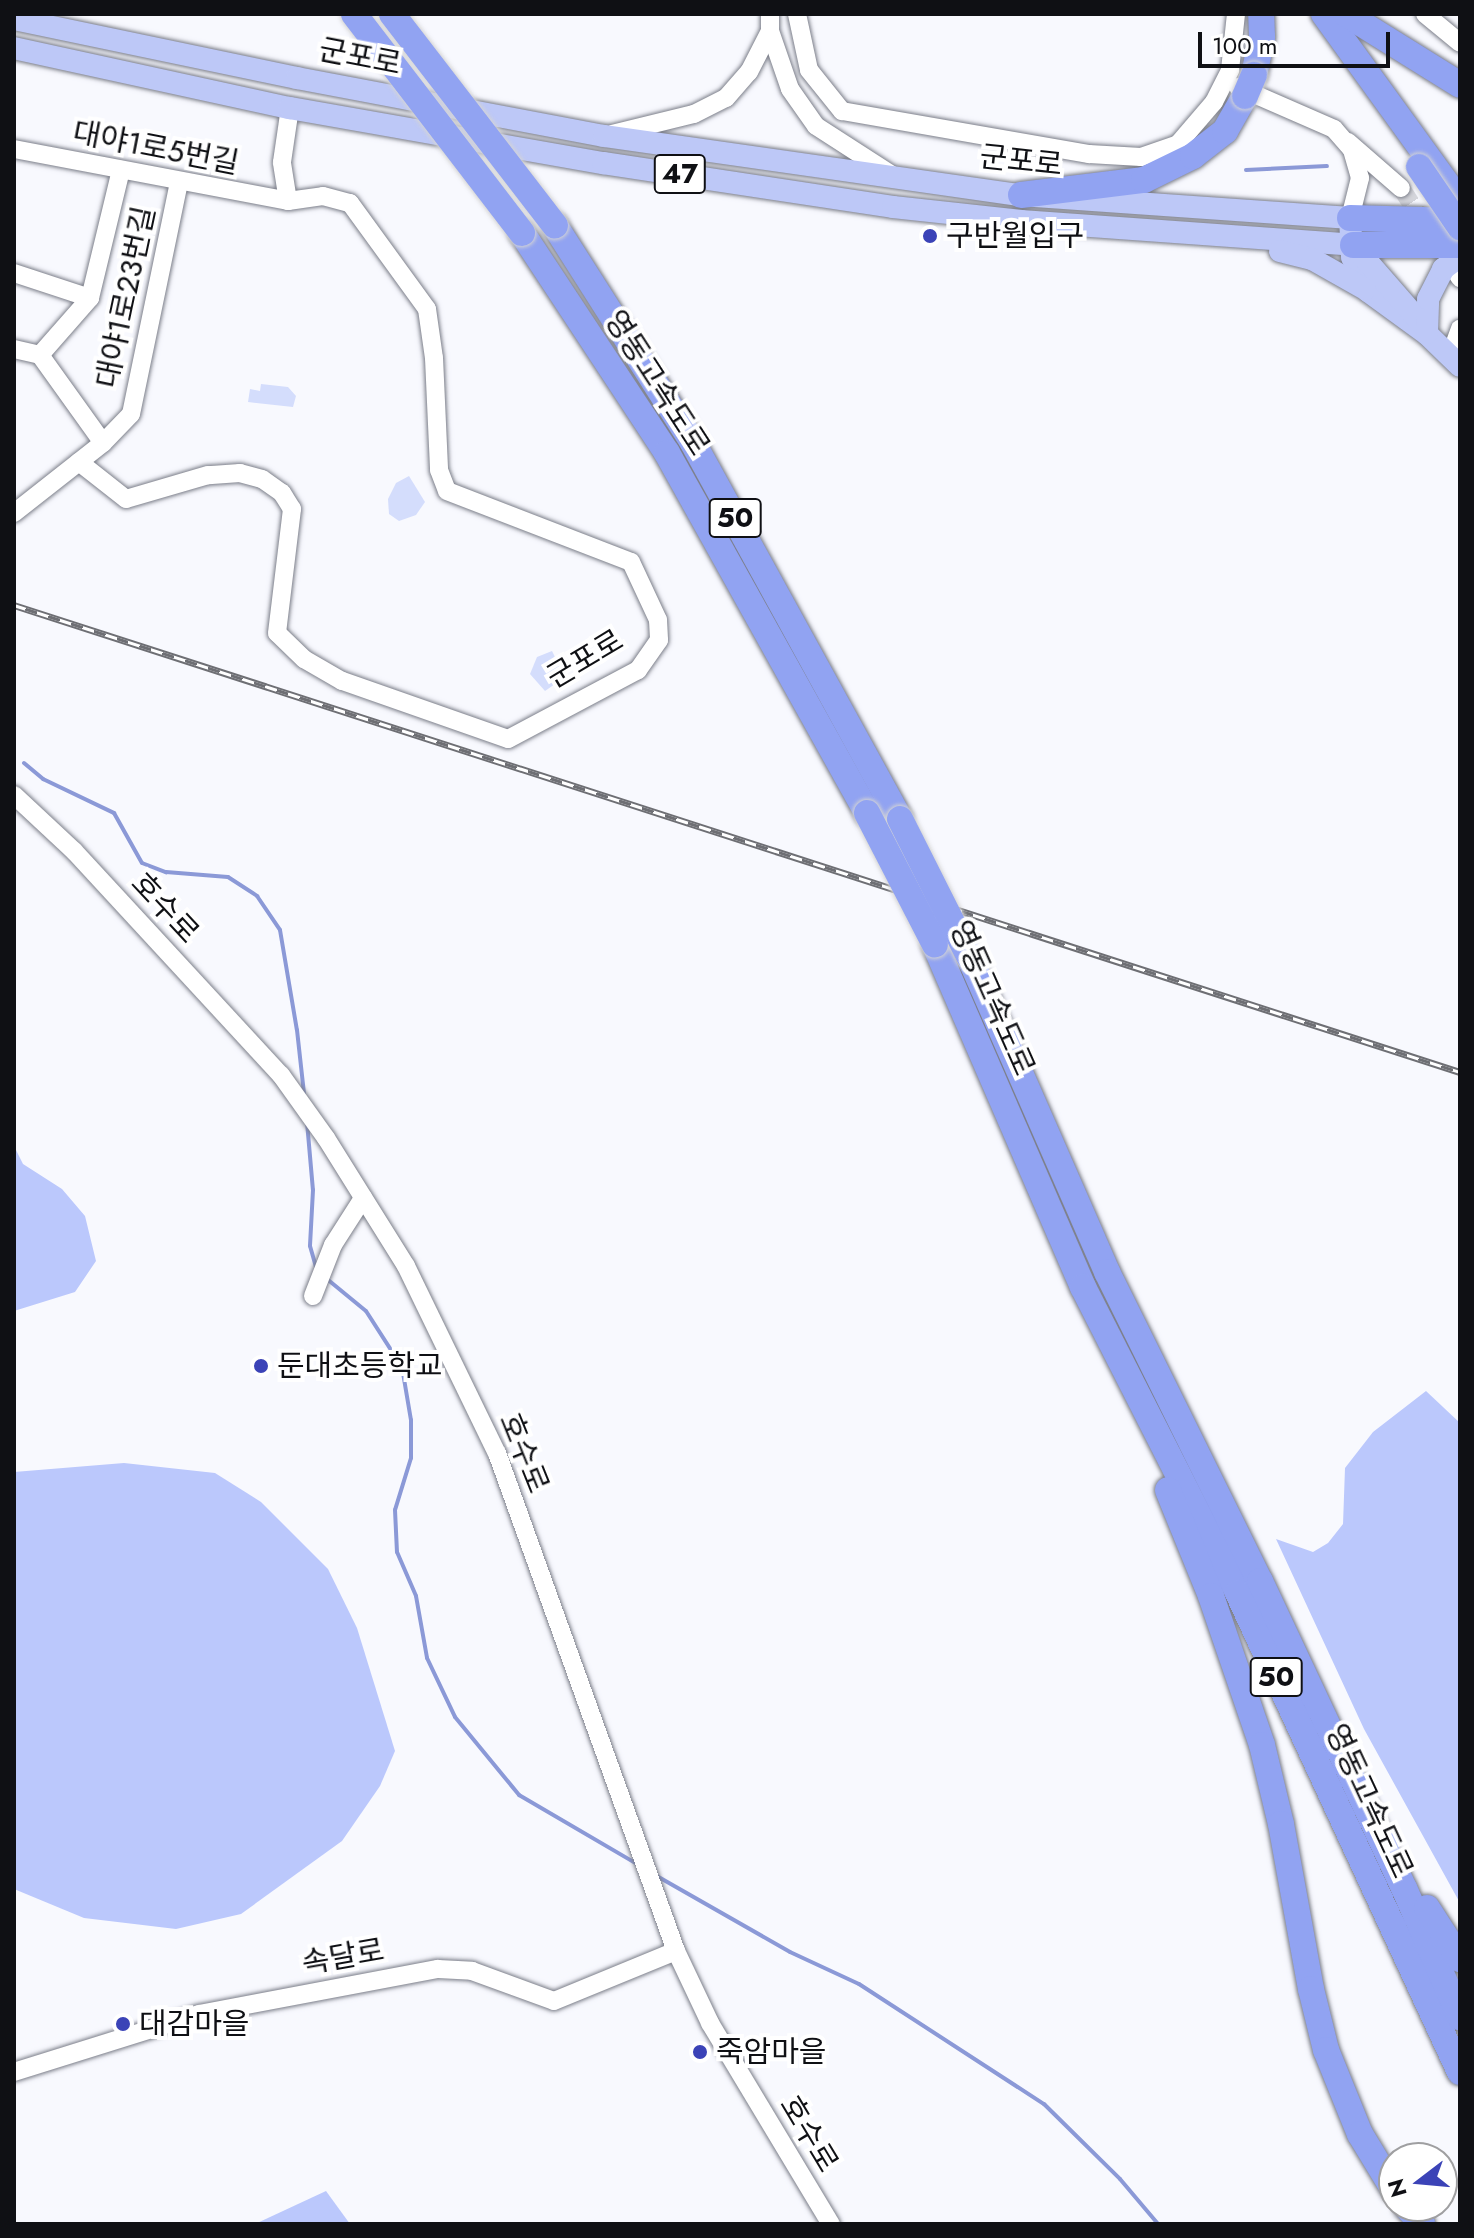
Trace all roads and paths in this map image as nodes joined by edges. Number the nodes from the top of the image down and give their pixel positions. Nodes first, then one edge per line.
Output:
1 (354, 14) edge
2 (392, 14) edge
3 (797, 14) edge
4 (1236, 14) edge
5 (1261, 14) edge
6 (1308, 14) edge
7 (1324, 14) edge
8 (1346, 14) edge
9 (1425, 14) edge
10 (14, 19) edge
11 (770, 22) edge
12 (1460, 43) edge
13 (14, 48) edge
14 (1241, 84) junction
15 (1460, 85) edge
16 (290, 108) junction
17 (1334, 129) junction
18 (604, 136) junction
19 (14, 149) edge
20 (1425, 165) junction
21 (121, 170) junction
22 (894, 176) junction
23 (179, 182) junction
24 (1401, 188) tunnel mouth
25 (1021, 195) junction
26 (288, 201) junction
27 (1460, 202) edge
28 (1350, 218) junction
29 (1460, 224) edge
30 (1265, 239) junction
31 (1353, 245) junction
32 (1460, 245) edge
33 (1459, 270) edge
34 (14, 273) edge
35 (1368, 291) junction
36 (90, 298) junction
37 (1460, 329) edge
38 (1427, 334) junction
39 (14, 349) edge
40 (40, 355) junction
41 (1455, 361) edge
42 (103, 443) junction
43 (79, 462) junction
44 (14, 513) edge
45 (14, 795) edge
46 (363, 1198) junction
47 (1083, 1287) junction
48 (313, 1296) dead end
49 (1381, 1838) junction
50 (676, 1951) junction
51 (1460, 1959) edge
52 (1460, 2017) edge
53 (14, 2072) edge
54 (1460, 2072) edge
55 (1378, 2164) edge
56 (831, 2224) edge

1 - 47 highway, 영동고속도로 / 50, bridge
2 - 49 highway, 영동고속도로 / 50, bridge
3 - 14 street
4 - 14 street
5 - 14 highway
6 - 20 highway
7 - 20 highway
8 - 15 highway
9 - 12 street
10 - 18 main road, 군포로 / 47
11 - 18 street
11 - 22 street
13 - 16 main road, 군포로 / 47
14 - 17 street
14 - 25 highway
16 - 26 street
16 - 30 main road, 군포로 / 47
17 - 24 street
17 - 28 street
18 - 22 main road, 군포로 / 47
19 - 21 street, 대야1로5번길
20 - 27 highway
20 - 29 highway, bridge
21 - 23 street, 대야1로5번길
21 - 36 street
22 - 25 main road, 군포로 / 47
23 - 26 street, 대야1로5번길
23 - 42 street, 대야1로23번길
25 - 28 main road, 군포로 / 47
26 - 43 street, 군포로
28 - 29 highway, 군포로 / 47
28 - 31 main road
30 - 31 main road, 군포로 / 47
30 - 35 main road
31 - 32 highway, 군포로 / 47
31 - 35 main road
31 - 38 main road
33 - 38 main road
34 - 36 street
35 - 38 main road
36 - 40 street
37 - 41 street
38 - 41 main road
39 - 40 street
40 - 42 street
42 - 43 street, 대야1로23번길
43 - 44 street, 대야1로23번길
45 - 46 street, 호수로
46 - 48 street
46 - 50 street, 호수로
47 - 54 highway, 영동고속도로 / 50
47 - 55 highway
49 - 51 highway
49 - 52 highway, 영동고속도로 / 50
50 - 53 street, 속달로
50 - 56 street, 호수로

